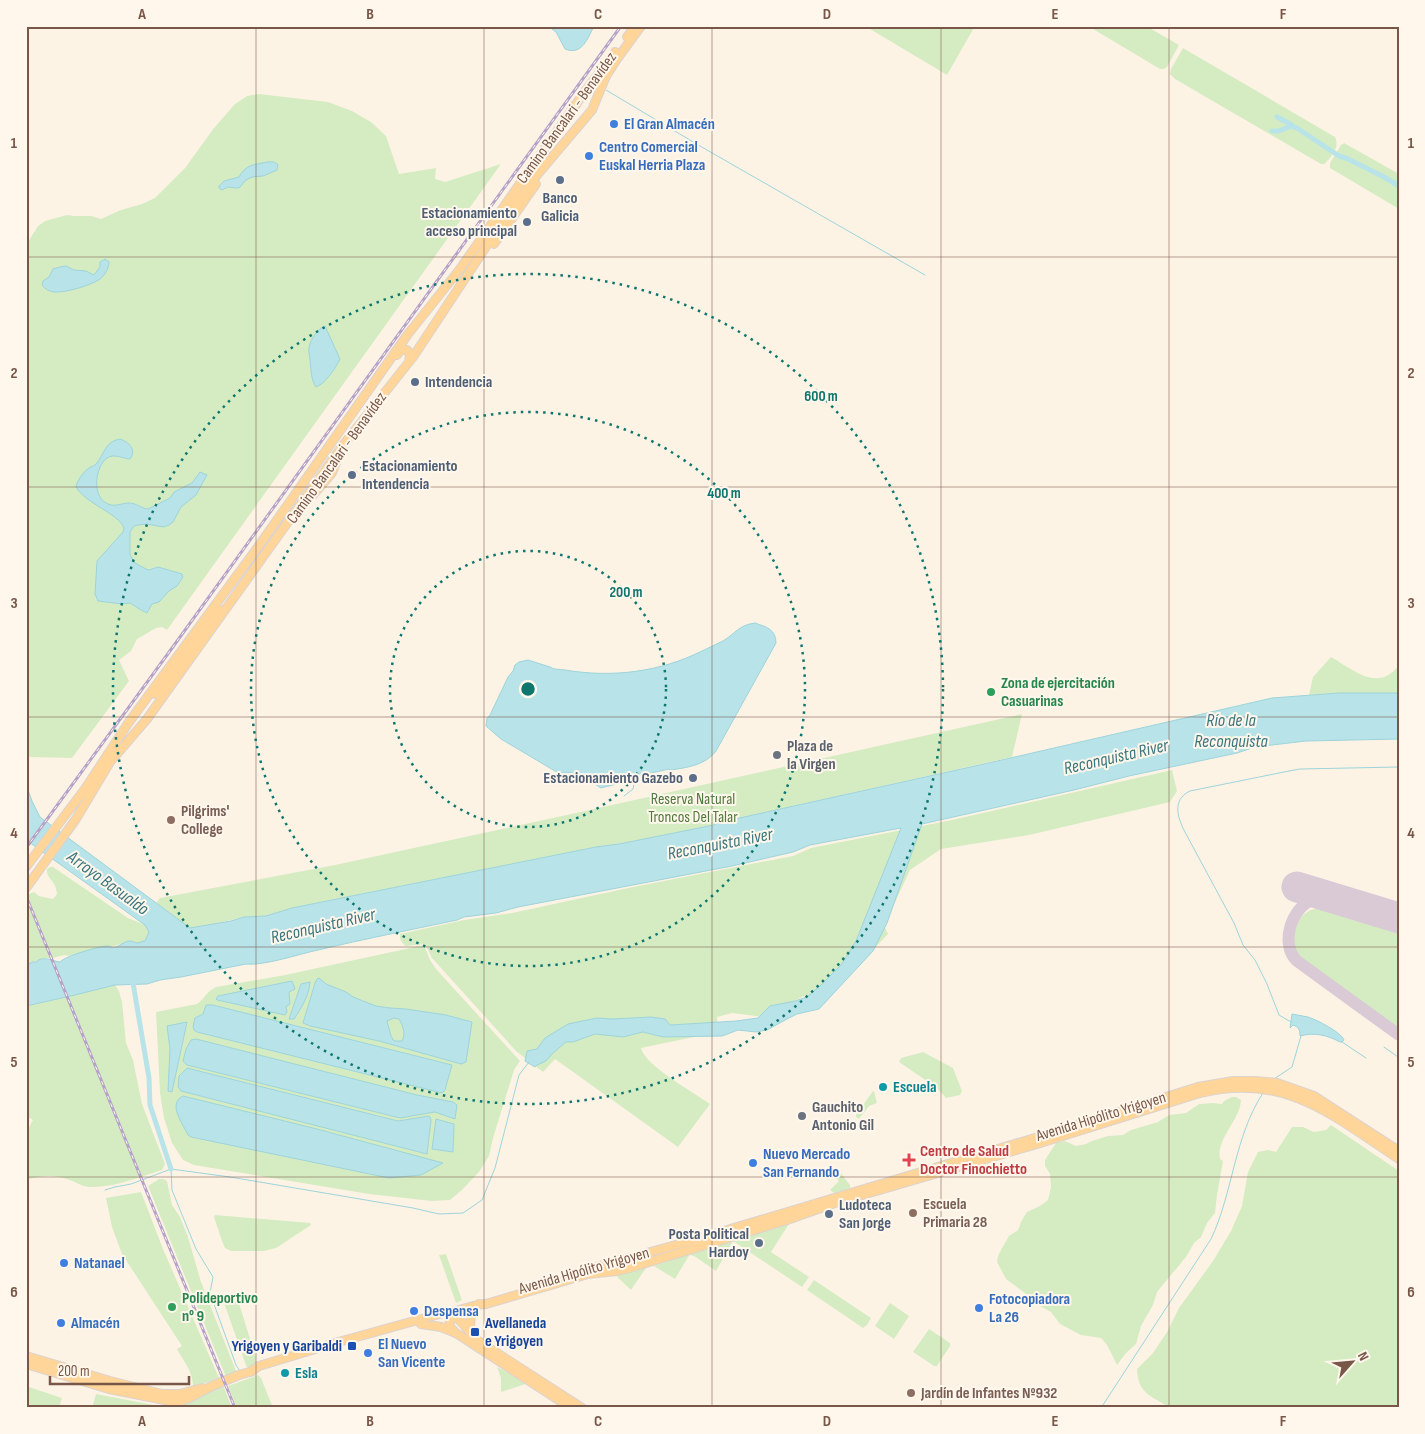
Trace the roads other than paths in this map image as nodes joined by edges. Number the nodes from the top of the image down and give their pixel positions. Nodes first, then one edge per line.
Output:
1 (635, 26) edge
2 (641, 26) edge
3 (584, 119) junction
4 (562, 123) junction
5 (441, 292) junction
6 (428, 334) junction
7 (408, 364) junction
8 (364, 399) junction
9 (264, 558) junction
10 (240, 570) junction
11 (208, 623) junction
12 (163, 685) junction
13 (108, 753) junction
14 (110, 762) junction
15 (26, 867) edge
16 (26, 888) edge
17 (1277, 1087) junction
18 (1399, 1152) edge
19 (1399, 1159) edge
20 (779, 1218) junction
21 (683, 1243) junction
22 (686, 1251) junction
23 (478, 1304) junction
24 (449, 1313) junction
25 (421, 1324) junction
26 (456, 1334) junction
27 (471, 1334) junction
28 (26, 1356) edge
29 (26, 1364) edge
30 (250, 1372) junction
31 (212, 1386) junction
32 (570, 1408) edge
33 (582, 1408) edge

1 - 4 main road, Camino Bancalari - Benavídez
2 - 3 main road, Camino Bancalari - Benavídez
3 - 4 main road
3 - 6 main road, Camino Bancalari - Benavídez
4 - 5 main road, Camino Bancalari - Benavídez
5 - 6 main road
5 - 8 main road, Camino Bancalari - Benavídez
6 - 7 main road, Camino Bancalari - Benavídez
7 - 8 main road
7 - 9 main road, Camino Bancalari - Benavídez
8 - 10 main road, Camino Bancalari - Benavídez
9 - 11 main road
9 - 14 main road, Camino Bancalari - Benavídez
10 - 11 main road
10 - 13 main road, Camino Bancalari - Benavídez
11 - 12 main road
12 - 13 main road
12 - 14 main road
13 - 15 main road, Camino Bancalari - Benavídez
14 - 16 main road, Camino Bancalari - Benavídez
17 - 18 main road, Avenida Hipólito Yrigoyen
17 - 19 main road, Avenida Hipólito Yrigoyen
17 - 20 main road, Avenida Hipólito Yrigoyen
17 - 20 main road, Avenida Hipólito Yrigoyen
20 - 21 main road, Avenida Hipólito Yrigoyen
20 - 22 main road, Avenida Hipólito Yrigoyen
21 - 22 main road
21 - 23 main road, Avenida Hipólito Yrigoyen
22 - 23 main road, Avenida Hipólito Yrigoyen
23 - 24 main road, Avenida Hipólito Yrigoyen
23 - 27 main road
24 - 25 main road, Avenida Hipólito Yrigoyen
24 - 26 main road
24 - 27 main road
24 - 30 main road, Avenida Hipólito Yrigoyen
25 - 26 main road
25 - 30 main road, Avenida Hipólito Yrigoyen
26 - 32 main road
27 - 33 main road
28 - 31 main road, Avenida Hipólito Yrigoyen
29 - 31 main road, Avenida Hipólito Yrigoyen
30 - 31 main road, Avenida Hipólito Yrigoyen

